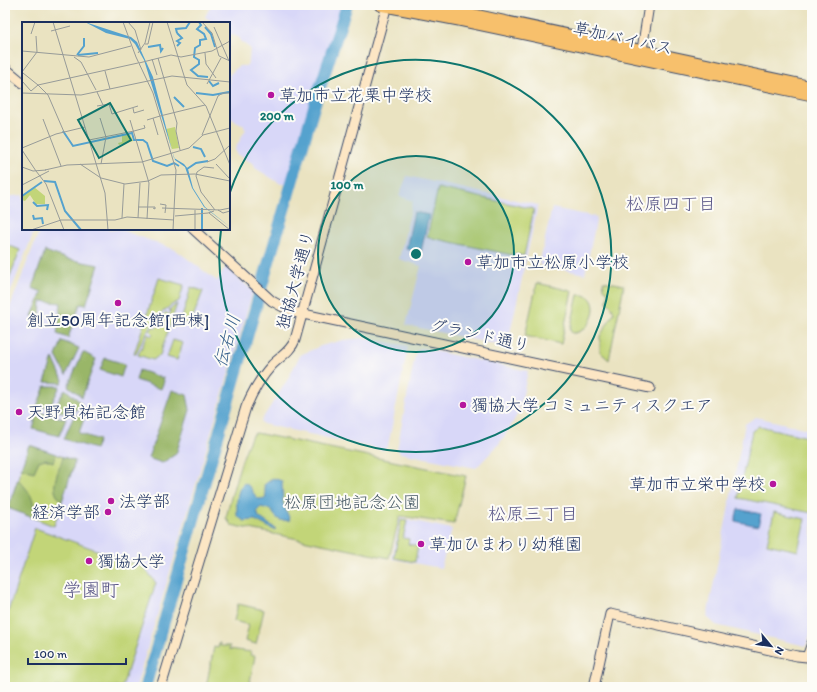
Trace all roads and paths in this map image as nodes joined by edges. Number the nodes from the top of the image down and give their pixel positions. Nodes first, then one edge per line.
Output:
1 (385, 5) edge
2 (428, 5) edge
3 (649, 5) edge
4 (642, 55) junction
5 (5, 68) edge
6 (22, 82) edge
7 (812, 87) edge
8 (812, 95) edge
9 (194, 230) edge
10 (302, 314) junction
11 (650, 388) dead end
12 (812, 643) edge
13 (161, 687) edge
14 (594, 687) edge

1 - 4 highway, 草加バイパス
1 - 10 street, 独協大学通り
2 - 4 highway, 草加バイパス
3 - 4 street
4 - 7 highway, 草加バイパス
4 - 8 highway, 草加バイパス
5 - 6 street
9 - 10 street, グランド通り
10 - 11 street, グランド通り
10 - 13 street, 独協大学通り
12 - 14 street

